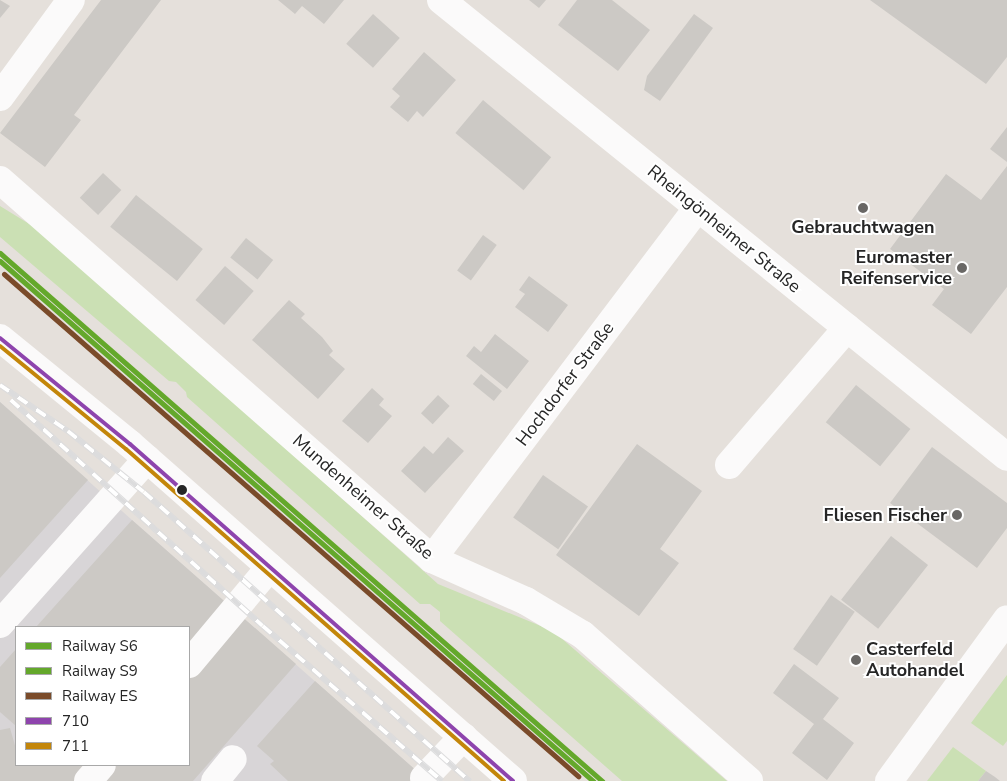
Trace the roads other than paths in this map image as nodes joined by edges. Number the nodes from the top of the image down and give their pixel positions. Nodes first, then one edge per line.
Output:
1 (71, 0) edge
2 (441, 0) edge
3 (0, 97) edge
4 (0, 180) edge
5 (697, 209) junction
6 (847, 328) junction
7 (0, 338) edge
8 (1007, 457) edge
9 (147, 459) junction
10 (729, 465) dead end
11 (432, 559) junction
12 (270, 567) junction
13 (1007, 619) edge
14 (0, 624) edge
15 (190, 663) edge
16 (463, 737) junction
17 (233, 759) dead end
18 (101, 766) edge
19 (424, 778) dead end
20 (88, 781) edge
21 (214, 781) edge
22 (513, 781) edge
23 (749, 781) edge
24 (889, 781) edge

1 - 3 street
2 - 5 street, Rheingönheimer Straße
4 - 11 street, Mundenheimer Straße
5 - 6 street, Rheingönheimer Straße
5 - 11 street, Hochdorfer Straße
6 - 8 street, Rheingönheimer Straße
6 - 10 street
7 - 9 street
9 - 12 street
9 - 14 street
11 - 23 street, Mundenheimer Straße
12 - 15 street
12 - 16 street
13 - 24 street
16 - 19 street
16 - 22 street
17 - 21 street
18 - 20 street

